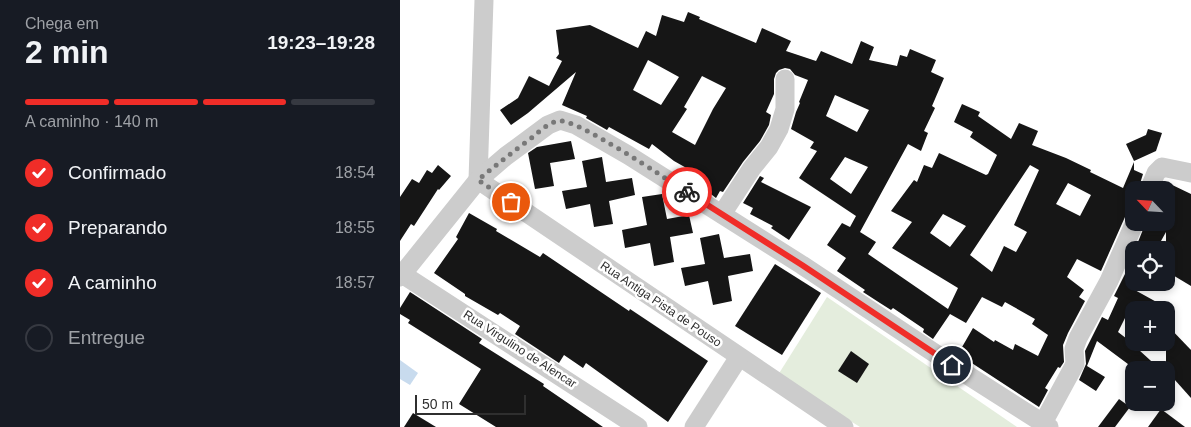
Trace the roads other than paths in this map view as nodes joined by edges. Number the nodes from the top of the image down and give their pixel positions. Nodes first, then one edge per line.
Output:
1 (484, 0) edge
2 (785, 79) dead end
3 (1191, 173) edge
4 (478, 180) junction
5 (1153, 181) edge
6 (722, 214) junction
7 (1131, 231) edge
8 (401, 275) edge
9 (739, 357) junction
10 (1046, 425) edge
11 (638, 427) edge
12 (694, 427) edge
13 (844, 427) edge

1 - 4 street
2 - 6 street
3 - 5 street
4 - 6 street
4 - 8 street
4 - 9 street, Rua Antiga Pista de Pouso
6 - 10 street
7 - 10 street
8 - 11 street, Rua Virgulino de Alencar
9 - 12 street
9 - 13 street, Rua Antiga Pista de Pouso

